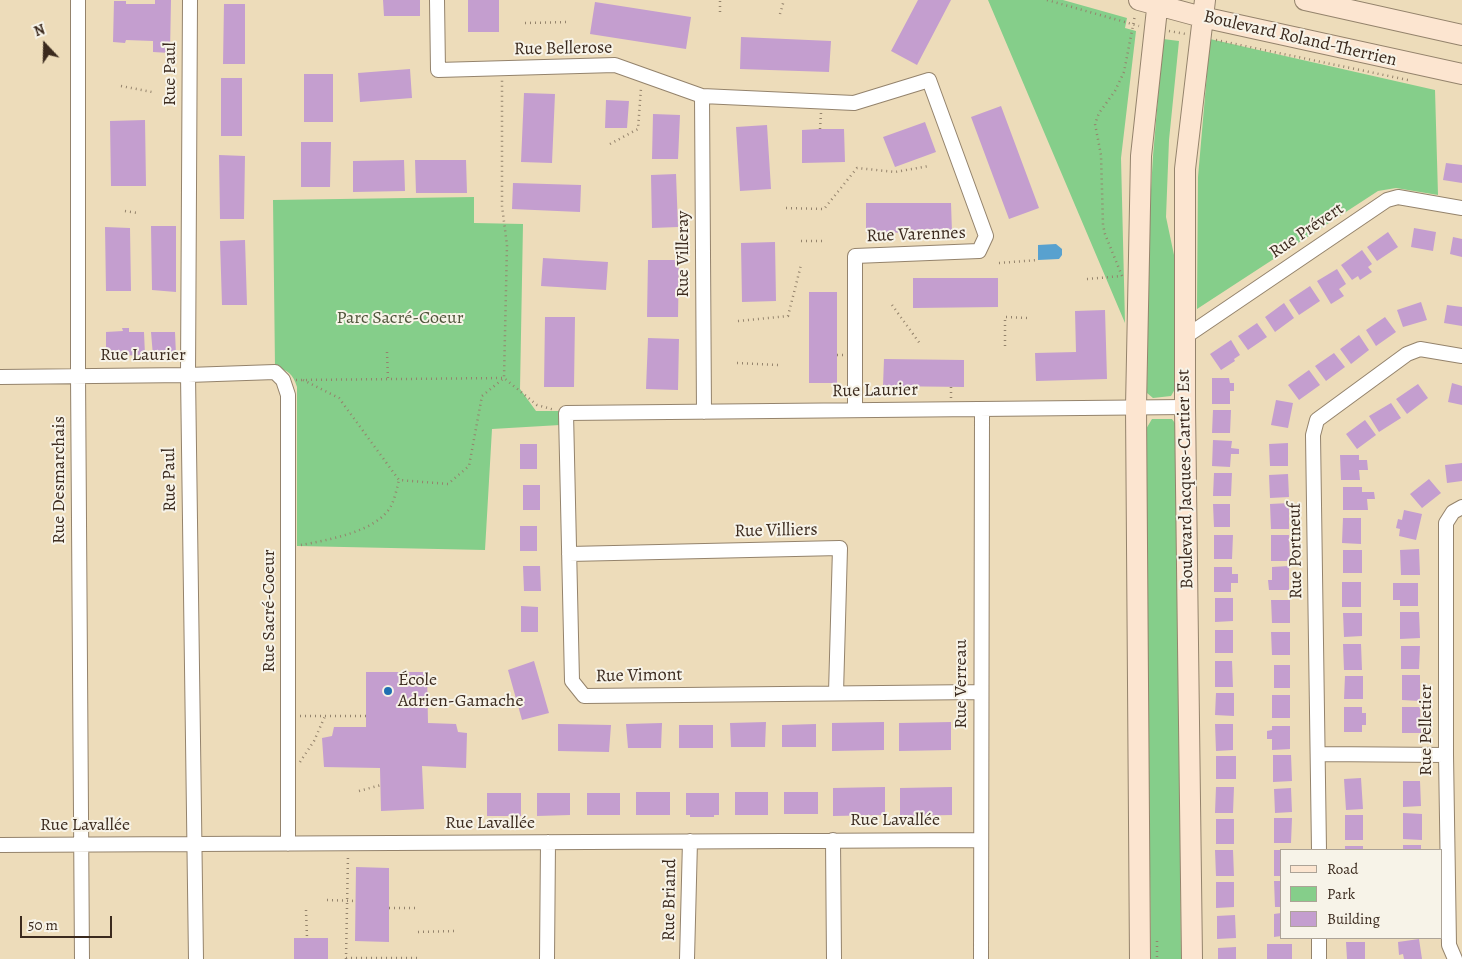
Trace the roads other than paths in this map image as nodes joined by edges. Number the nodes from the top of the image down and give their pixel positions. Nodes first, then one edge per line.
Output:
1 (78, 0) edge
2 (190, 0) edge
3 (437, 0) edge
4 (1305, 0) edge
5 (1147, 5) edge
6 (1356, 6) edge
7 (1203, 8) edge
8 (1462, 35) edge
9 (1462, 74) edge
10 (929, 80) joint
11 (702, 96) junction
12 (1462, 208) edge
13 (1185, 337) junction
14 (1462, 356) edge
15 (78, 375) junction
16 (188, 375) junction
17 (0, 377) edge
18 (283, 380) joint
19 (1136, 407) junction
20 (1185, 407) junction
21 (982, 409) junction
22 (856, 410) junction
23 (704, 412) junction
24 (566, 413) joint
25 (1462, 507) edge
26 (569, 554) junction
27 (981, 692) junction
28 (836, 693) junction
29 (1319, 754) junction
30 (1446, 755) junction
31 (833, 840) junction
32 (980, 840) junction
33 (690, 841) junction
34 (548, 842) junction
35 (194, 844) junction
36 (288, 844) junction
37 (0, 845) edge
38 (82, 845) junction
39 (1319, 849) edge
40 (1319, 939) edge
41 (82, 959) edge
42 (196, 959) edge
43 (547, 959) edge
44 (687, 959) edge
45 (834, 959) edge
46 (981, 959) edge
47 (1140, 959) edge
48 (1192, 959) edge
49 (1319, 959) edge
50 (1455, 959) edge

1 - 15 street, Rue Desmarchais
2 - 16 street, Rue Paul
3 - 11 street, Rue Bellerose
4 - 6 main road
5 - 7 main road, Boulevard Roland-Therrien
5 - 19 main road
6 - 8 main road
7 - 9 main road, Boulevard Roland-Therrien
7 - 13 main road, Boulevard Jacques-Cartier Est
10 - 11 street, Rue Bellerose
10 - 22 street, Rue Varennes
11 - 23 street, Rue Villeray
12 - 13 street, Rue Prévert
13 - 20 main road, Boulevard Jacques-Cartier Est
14 - 29 street, Rue Portneuf
15 - 16 street, Rue Laurier
15 - 17 street, Rue Laurier
15 - 38 street, Rue Desmarchais
16 - 18 street, Rue Laurier
16 - 35 street, Rue Paul
18 - 36 street, Rue Sacré-Coeur
19 - 20 street, Rue Laurier
19 - 21 street, Rue Laurier
19 - 47 main road
20 - 48 main road, Boulevard Jacques-Cartier Est
21 - 22 street, Rue Laurier
21 - 27 street, Rue Verreau
22 - 23 street, Rue Laurier
23 - 24 street, Rue Laurier
24 - 26 street, Rue Vimont
25 - 30 street, Rue Pelletier
26 - 28 street, Rue Vimont
26 - 28 street, Rue Villiers
27 - 28 street, Rue Vimont
27 - 32 street, Rue Verreau
29 - 30 street
29 - 39 street, Rue Portneuf
30 - 50 street, Rue Pelletier
31 - 32 street, Rue Lavallée
31 - 33 street, Rue Lavallée
31 - 45 street
32 - 46 street, Rue Verreau
33 - 34 street, Rue Lavallée
33 - 44 street, Rue Briand
34 - 36 street, Rue Lavallée
34 - 43 street
35 - 36 street, Rue Lavallée
35 - 38 street, Rue Lavallée
35 - 42 street, Rue Paul
37 - 38 street, Rue Lavallée
38 - 41 street, Rue Desmarchais
40 - 49 street

